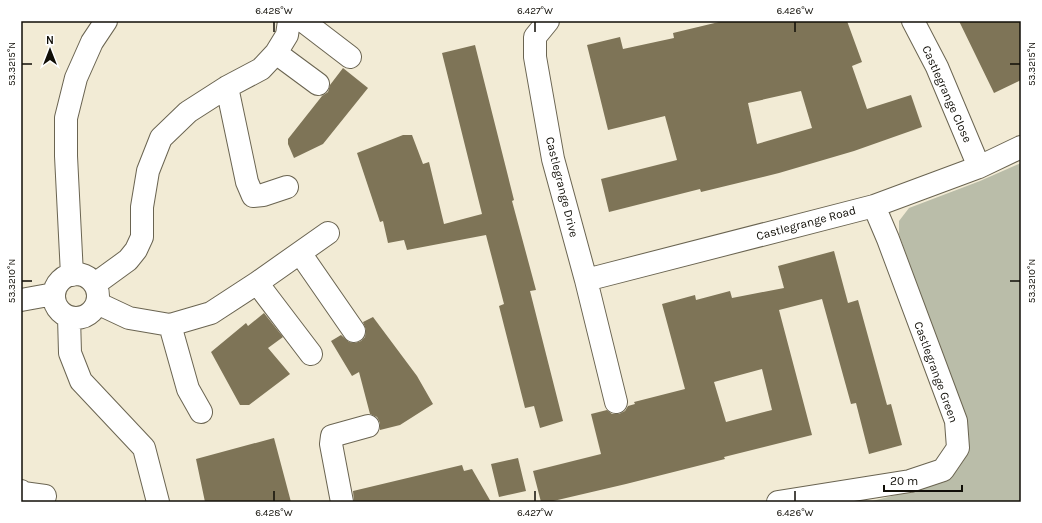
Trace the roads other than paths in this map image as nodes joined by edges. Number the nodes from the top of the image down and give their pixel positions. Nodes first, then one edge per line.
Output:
1 (106, 21) edge
2 (289, 21) edge
3 (303, 21) edge
4 (548, 21) edge
5 (913, 21) edge
6 (276, 53) junction
7 (350, 57) dead end
8 (318, 84) dead end
9 (227, 87) junction
10 (1021, 147) edge
11 (979, 168) junction
12 (287, 187) dead end
13 (874, 206) junction
14 (328, 234) dead end
15 (300, 254) junction
16 (72, 275) junction
17 (586, 280) junction
18 (257, 283) junction
19 (54, 294) junction
20 (96, 294) junction
21 (21, 300) edge
22 (69, 317) junction
23 (170, 325) junction
24 (354, 331) dead end
25 (311, 354) dead end
26 (616, 402) dead end
27 (201, 412) dead end
28 (368, 426) dead end
29 (22, 493) edge
30 (45, 496) dead end
31 (158, 502) edge
32 (342, 502) edge
33 (778, 502) edge

1 - 16 street
2 - 6 street
3 - 7 street
4 - 17 street, Castlegrange Drive
5 - 11 street, Castlegrange Close
6 - 8 street
6 - 9 street
9 - 12 street
9 - 20 street
10 - 11 street, Castlegrange Road
11 - 13 street, Castlegrange Road
13 - 17 street, Castlegrange Road
13 - 33 street, Castlegrange Green
14 - 15 street
15 - 18 street
15 - 24 street
16 - 19 street
16 - 20 street
17 - 26 street, Castlegrange Drive
18 - 23 street
18 - 25 street
19 - 21 street
19 - 22 street
20 - 22 street
20 - 23 street
22 - 31 street
23 - 27 street
28 - 32 street
29 - 30 street

